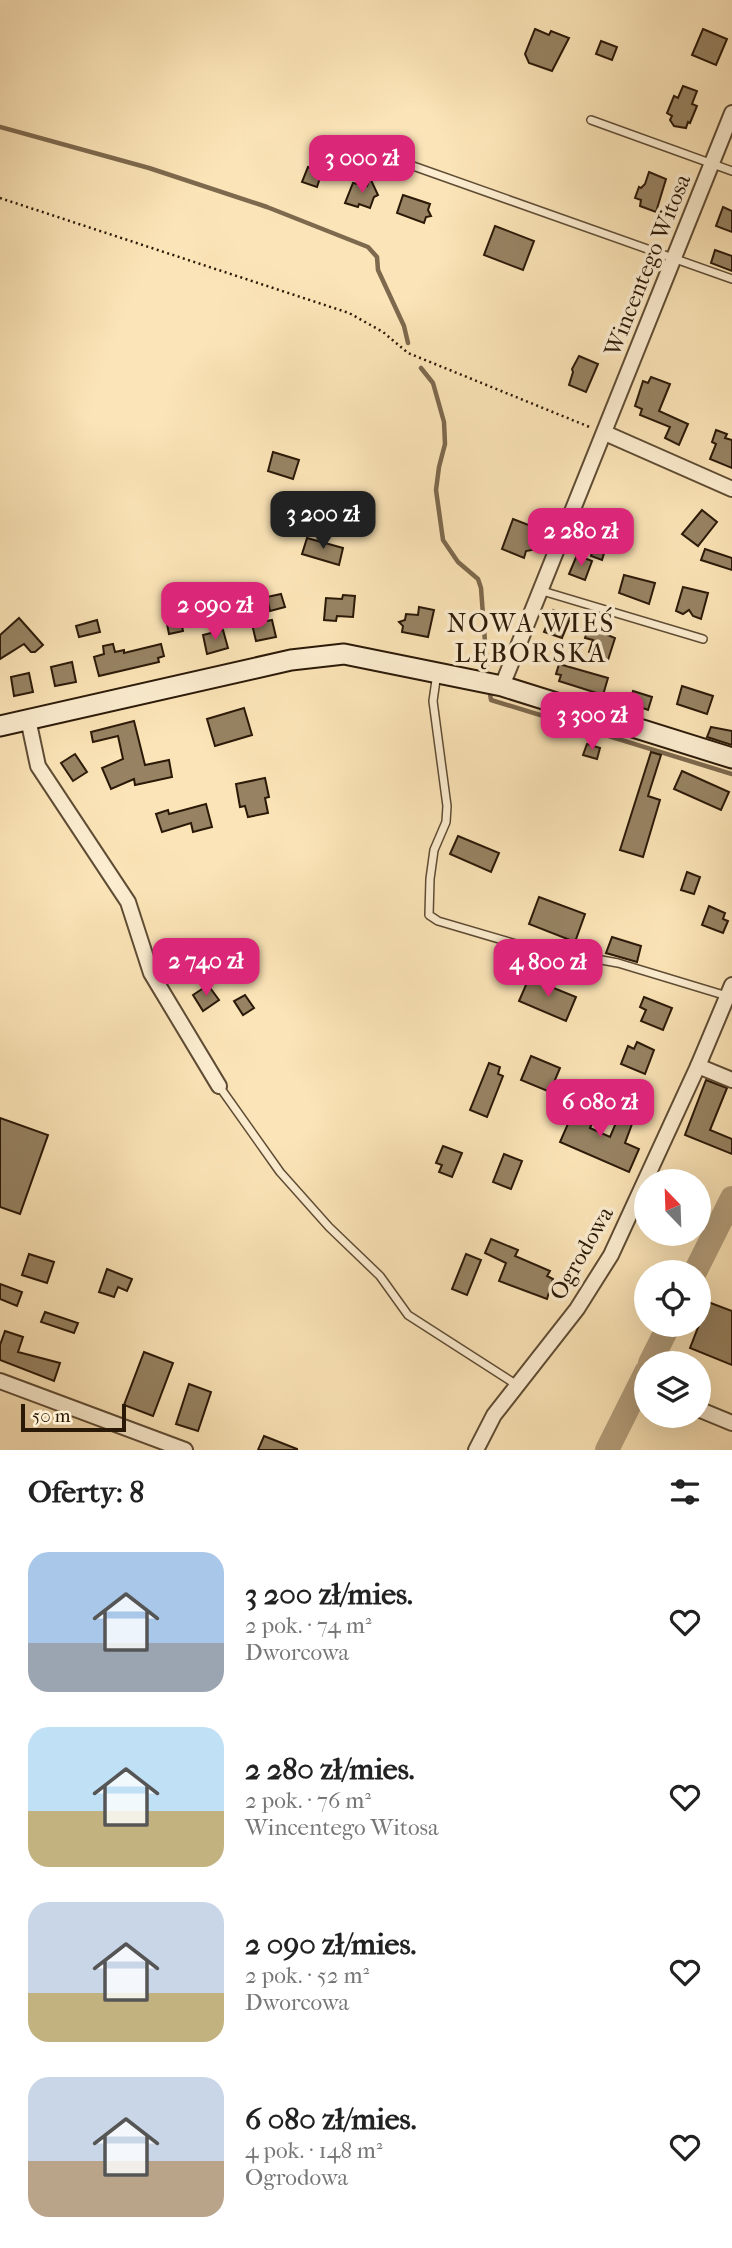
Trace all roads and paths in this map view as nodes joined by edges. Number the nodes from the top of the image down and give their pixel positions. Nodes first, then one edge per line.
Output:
1 (732, 113) edge
2 (591, 120) dead end
3 (366, 153) dead end
4 (712, 163) junction
5 (732, 171) edge
6 (0, 198) edge
7 (675, 257) junction
8 (732, 279) edge
9 (605, 433) junction
10 (732, 489) edge
11 (539, 590) junction
12 (703, 639) dead end
13 (437, 673) junction
14 (502, 686) junction
15 (28, 719) junction
16 (0, 726) edge
17 (732, 758) edge
18 (730, 991) edge
19 (698, 1066) junction
20 (732, 1080) edge
21 (219, 1086) joint
22 (0, 1381) edge
23 (517, 1385) junction
24 (711, 1414) edge
25 (732, 1423) edge
26 (185, 1450) edge
27 (476, 1450) edge

1 - 4 street, Wincentego Witosa
2 - 4 lane
3 - 7 lane
4 - 5 lane
4 - 7 street, Wincentego Witosa
6 - 9 path
7 - 8 lane
7 - 9 street, Wincentego Witosa
9 - 10 street
9 - 11 street, Wincentego Witosa
11 - 12 lane
11 - 14 street, Wincentego Witosa
13 - 14 street
13 - 15 street
13 - 18 lane
14 - 17 street
15 - 16 street
15 - 21 street
18 - 19 street, Ogrodowa
19 - 20 street
19 - 23 street, Ogrodowa
21 - 23 lane
22 - 26 street
23 - 27 street, Ogrodowa
24 - 25 street

